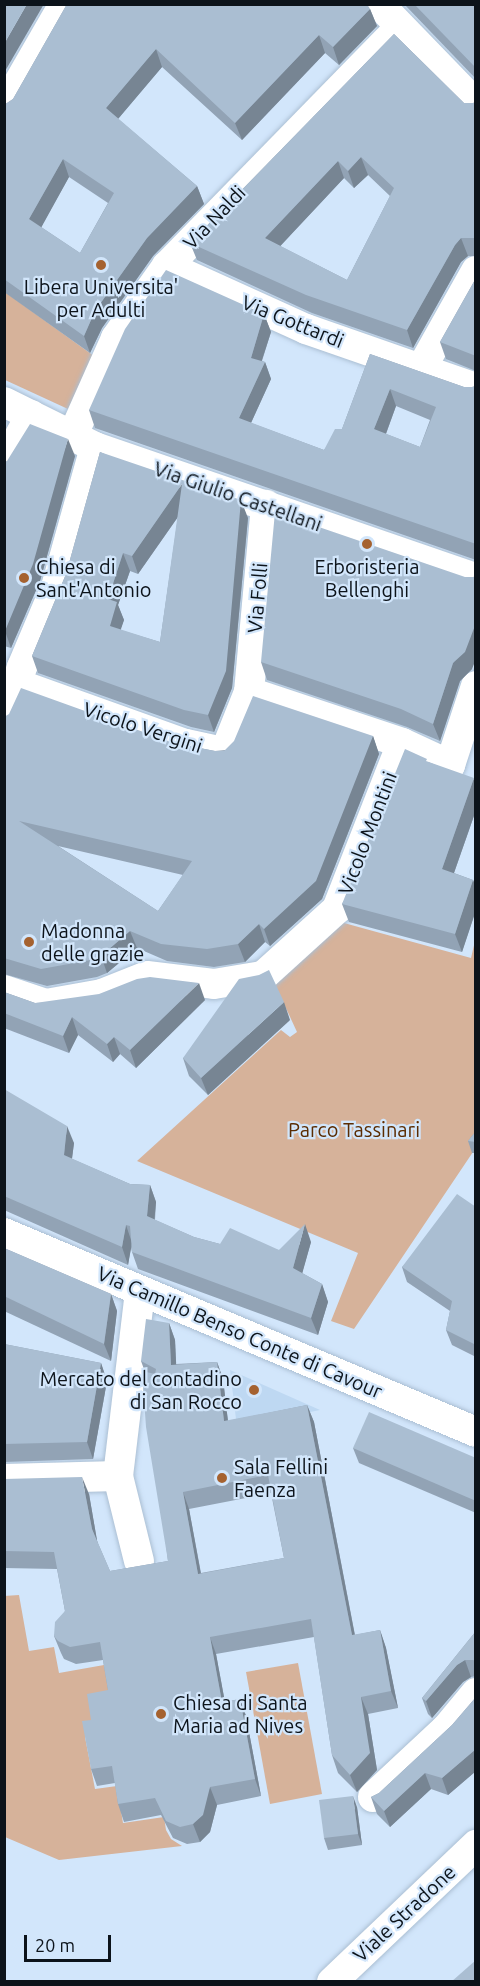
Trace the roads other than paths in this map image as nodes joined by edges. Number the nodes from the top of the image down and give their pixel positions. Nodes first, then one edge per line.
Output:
1 (64, 4) edge
2 (379, 4) edge
3 (399, 28) junction
4 (476, 104) edge
5 (4, 108) edge
6 (167, 266) junction
7 (476, 271) edge
8 (421, 369) junction
9 (476, 388) edge
10 (4, 402) edge
11 (31, 416) junction
12 (83, 442) junction
13 (4, 464) edge
14 (266, 505) junction
15 (476, 578) edge
16 (15, 670) edge
17 (476, 686) edge
18 (249, 692) junction
19 (4, 719) edge
20 (402, 743) junction
21 (4, 990) edge
22 (4, 1233) edge
23 (140, 1291) junction
24 (476, 1432) edge
25 (118, 1476) junction
26 (4, 1479) edge
27 (140, 1561) dead end
28 (476, 1693) edge
29 (373, 1797) edge
30 (476, 1845) edge
31 (332, 1982) edge

1 - 5 street
2 - 3 street
3 - 4 street
3 - 6 street, Via Naldi
6 - 8 street, Via Gottardi
6 - 12 street, Via Naldi
7 - 8 street
8 - 9 street, Via Gottardi
10 - 11 street, Via Giulio Castellani
11 - 12 street, Via Giulio Castellani
11 - 13 street
12 - 14 street, Via Giulio Castellani
12 - 16 street, Via Naldi
14 - 15 street, Via Giulio Castellani
14 - 18 street, Via Folli
16 - 18 street, Vicolo Vergini
16 - 19 street, Via Naldi
17 - 20 street
18 - 20 street
20 - 21 street, Vicolo Montini
22 - 23 street, Via Camillo Benso Conte di Cavour
23 - 24 street, Via Camillo Benso Conte di Cavour
23 - 25 street
25 - 26 street
25 - 27 street
28 - 29 street
30 - 31 street, Viale Stradone

